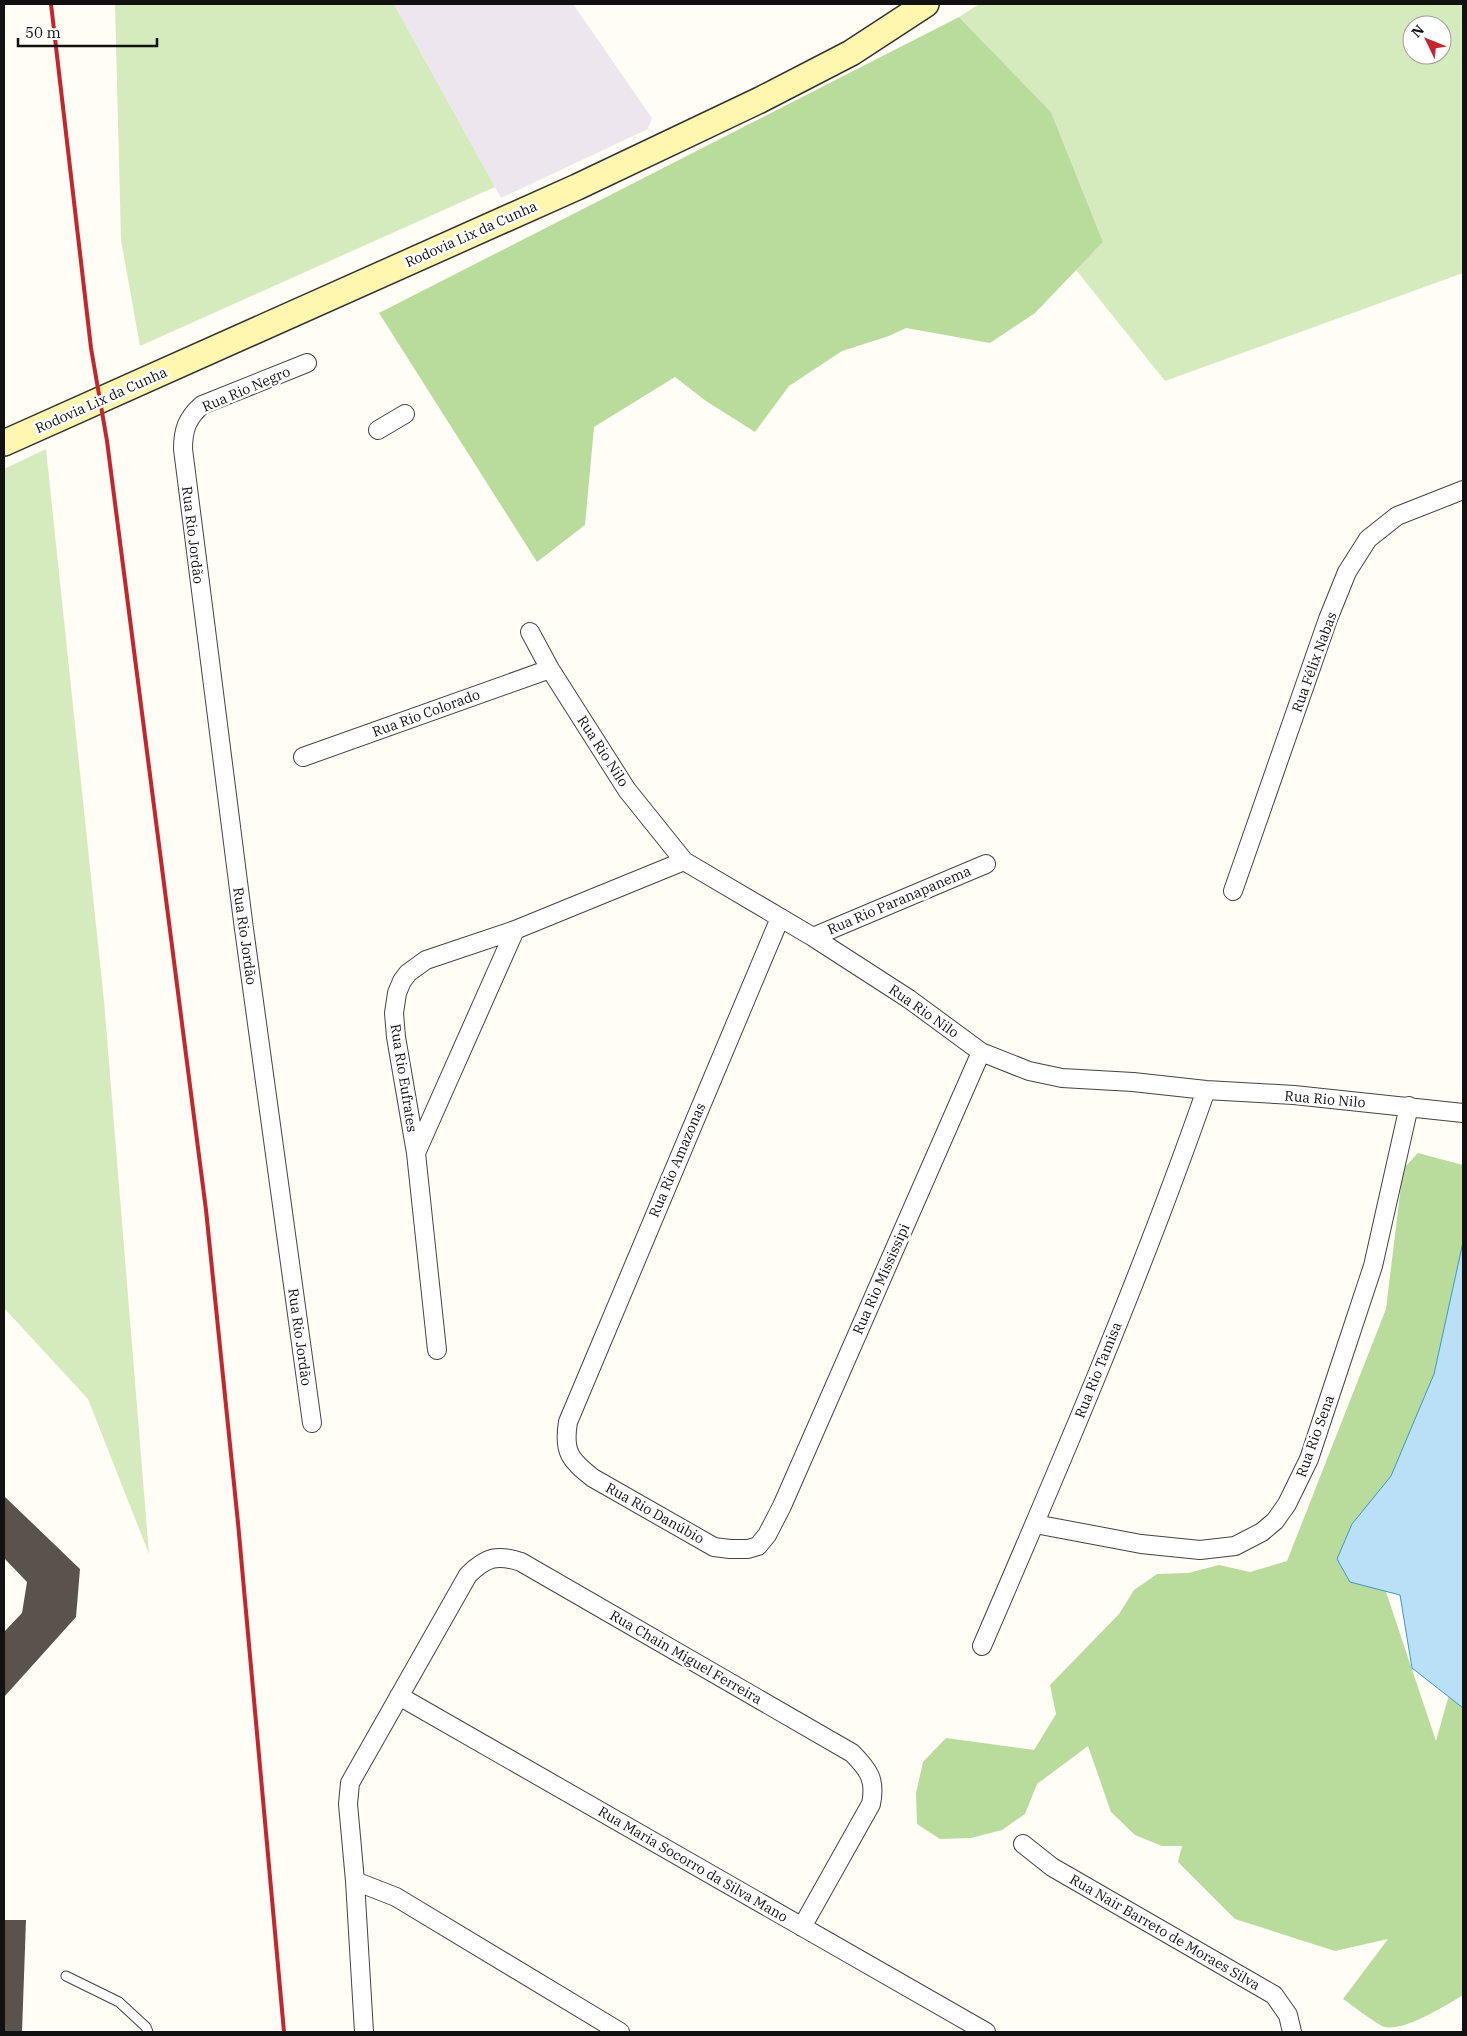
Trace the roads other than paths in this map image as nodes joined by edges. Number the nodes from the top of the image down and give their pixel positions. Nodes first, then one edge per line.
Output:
1 (926, 4) edge
2 (307, 363) dead end
3 (405, 414) dead end
4 (378, 430) dead end
5 (4, 443) edge
6 (183, 449) joint
7 (1463, 490) edge
8 (530, 632) dead end
9 (550, 669) junction
10 (303, 757) dead end
11 (684, 861) junction
12 (986, 864) dead end
13 (1233, 891) dead end
14 (780, 918) junction
15 (515, 930) junction
16 (813, 937) junction
17 (981, 1052) junction
18 (1206, 1090) junction
19 (1408, 1106) junction
20 (1463, 1112) edge
21 (416, 1153) junction
22 (437, 1350) dead end
23 (575, 1403) joint
24 (312, 1423) dead end
25 (782, 1506) joint
26 (1035, 1524) junction
27 (982, 1646) dead end
28 (399, 1696) junction
29 (1023, 1844) dead end
30 (355, 1881) junction
31 (802, 1927) junction
32 (66, 1976) dead end
33 (148, 2032) edge
34 (364, 2032) edge
35 (620, 2032) edge
36 (986, 2032) edge
37 (1292, 2032) edge

1 - 5 main road, Rodovia Lix da Cunha
2 - 6 street, Rua Rio Negro
3 - 4 street
6 - 24 street, Rua Rio Jordão
7 - 13 street, Rua Félix Nabas
8 - 9 street, Rua Rio Nilo
9 - 10 street, Rua Rio Colorado
9 - 11 street, Rua Rio Nilo
11 - 14 street, Rua Rio Nilo
11 - 15 street, Rua Rio Eufrates
12 - 16 street, Rua Rio Paranapanema
14 - 16 street, Rua Rio Nilo
14 - 23 street, Rua Rio Amazonas
15 - 21 street, Rua Rio Eufrates
15 - 21 street, Rua Rio Eufrates
16 - 17 street, Rua Rio Nilo
17 - 18 street, Rua Rio Nilo
17 - 25 street, Rua Rio Mississipi
18 - 19 street, Rua Rio Nilo
18 - 26 street, Rua Rio Tamisa
19 - 20 street, Rua Rio Nilo
19 - 26 street, Rua Rio Sena
21 - 22 street, Rua Rio Eufrates
23 - 25 street, Rua Rio Danúbio
26 - 27 street, Rua Rio Tamisa
28 - 30 street
28 - 31 street, Rua Maria Socorro da Silva Mano
28 - 31 street, Rua Chain Miguel Ferreira
29 - 37 street, Rua Nair Barreto de Moraes Silva
30 - 34 street
30 - 35 street
31 - 36 street, Rua Maria Socorro da Silva Mano
32 - 33 lane

